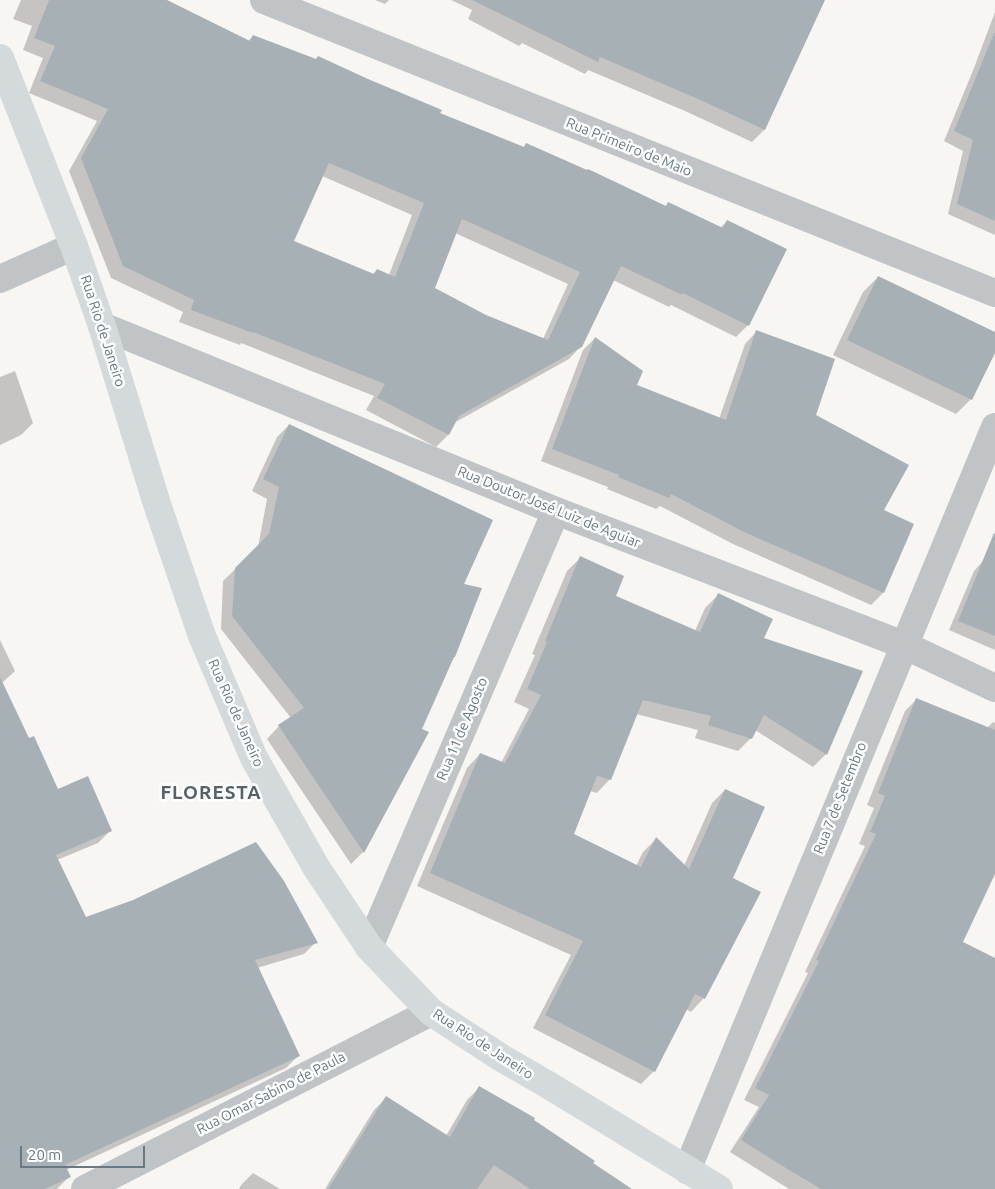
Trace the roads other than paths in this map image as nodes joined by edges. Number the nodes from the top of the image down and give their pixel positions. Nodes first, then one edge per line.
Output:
1 (264, 0) edge
2 (0, 58) edge
3 (74, 246) junction
4 (0, 279) edge
5 (995, 294) edge
6 (102, 326) junction
7 (995, 427) edge
8 (556, 511) junction
9 (904, 646) junction
10 (995, 688) edge
11 (369, 947) junction
12 (432, 1012) junction
13 (687, 1170) junction
14 (85, 1189) edge
15 (719, 1189) edge

1 - 5 street, Rua Primeiro de Maio
2 - 3 main road, Rua Rio de Janeiro
3 - 4 street
3 - 6 main road, Rua Rio de Janeiro
6 - 8 street, Rua Doutor José Luiz de Aguiar
6 - 11 main road, Rua Rio de Janeiro
7 - 9 street, Rua 7 de Setembro
8 - 9 street, Rua Doutor José Luiz de Aguiar
8 - 11 street, Rua 11 de Agosto
9 - 10 street, Rua Doutor José Luiz de Aguiar
9 - 13 street, Rua 7 de Setembro
11 - 12 main road, Rua Rio de Janeiro
12 - 13 main road, Rua Rio de Janeiro
12 - 14 street, Rua Omar Sabino de Paula
13 - 15 main road, Rua Rio de Janeiro

